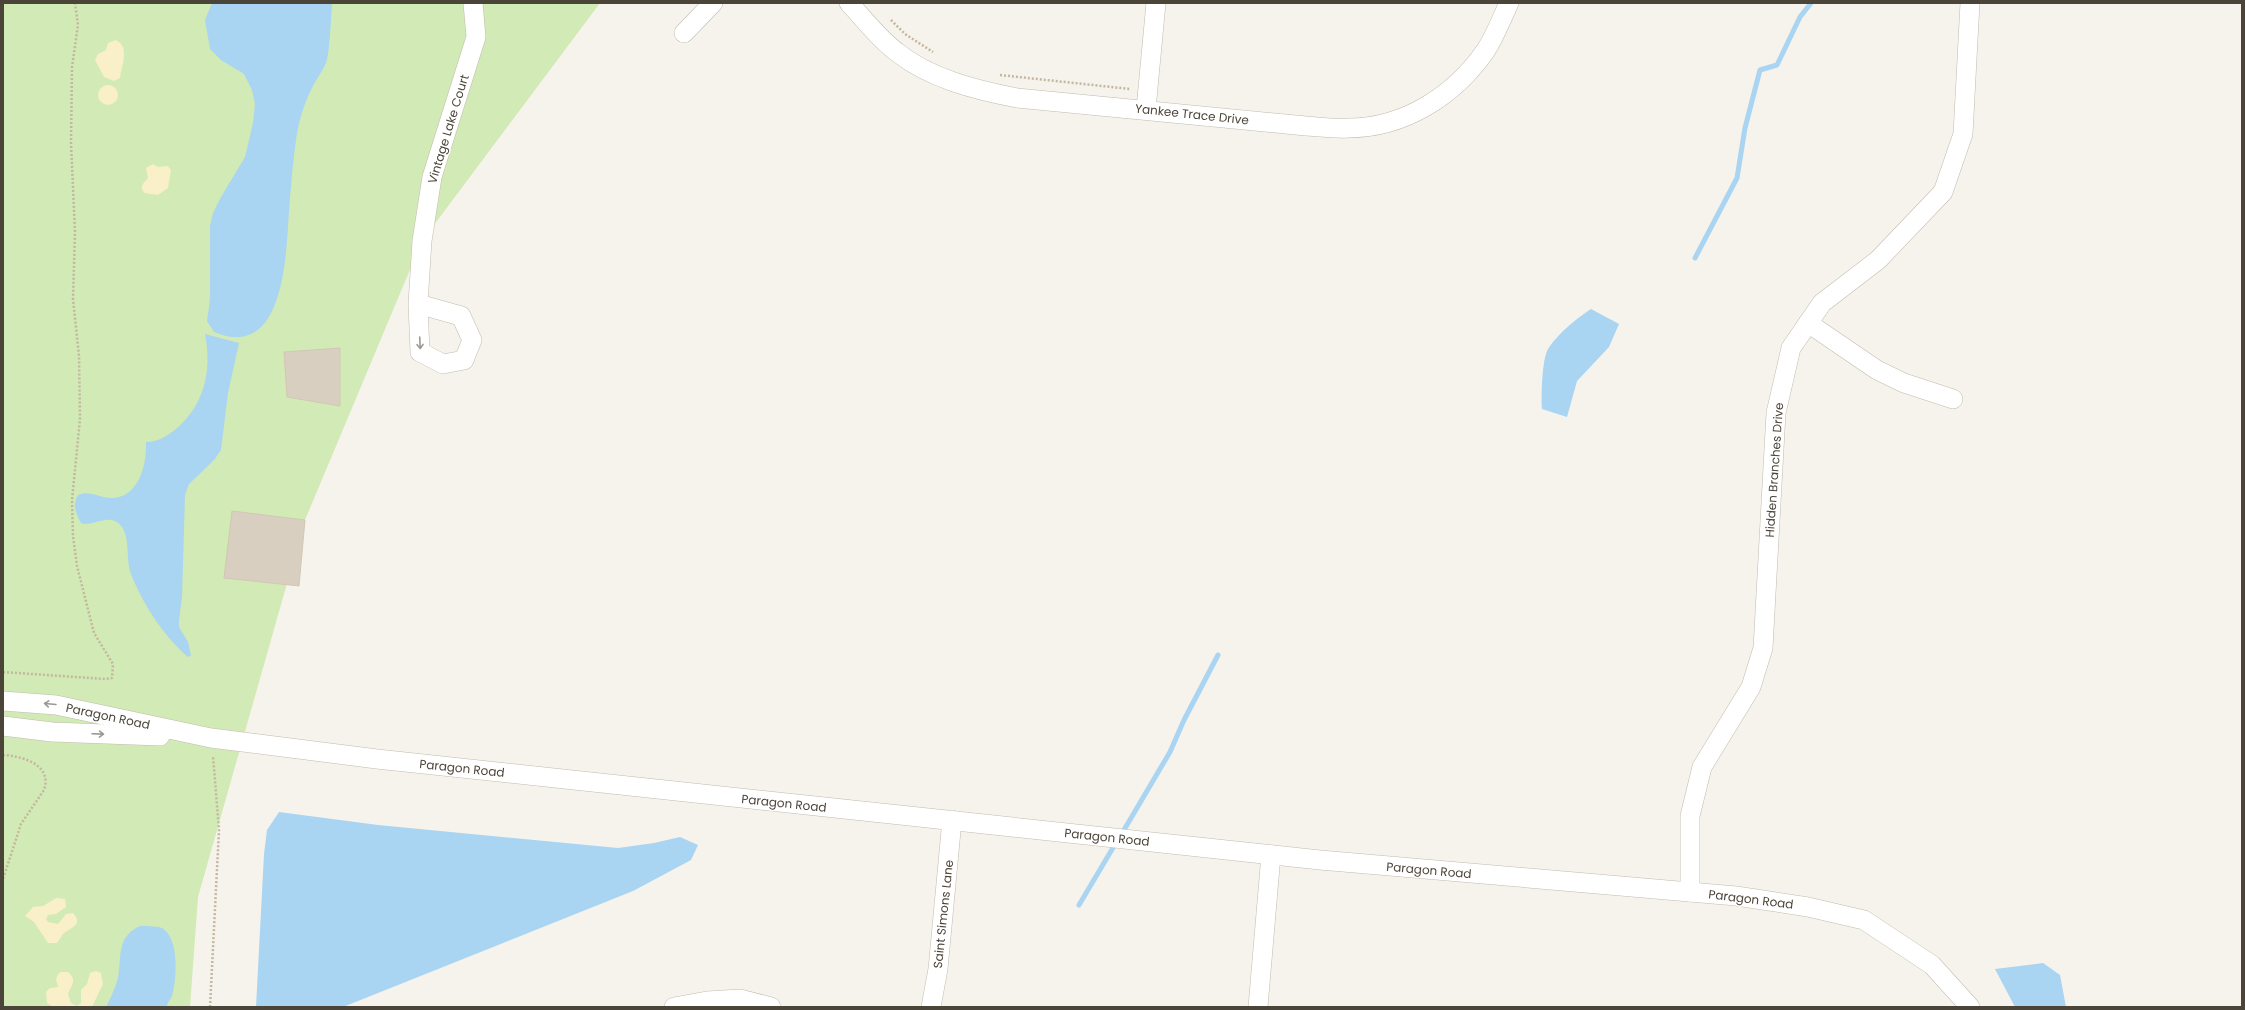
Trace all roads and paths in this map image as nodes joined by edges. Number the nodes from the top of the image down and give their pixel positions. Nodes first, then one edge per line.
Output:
1 (75, 3) edge
2 (473, 3) edge
3 (713, 3) edge
4 (849, 3) edge
5 (1156, 3) edge
6 (1509, 3) edge
7 (1970, 3) edge
8 (886, 16) dead end
9 (684, 33) dead end
10 (934, 53) dead end
11 (998, 74) dead end
12 (1147, 100) junction
13 (418, 304) dead end
14 (1808, 322) junction
15 (1953, 399) dead end
16 (3, 672) edge
17 (3, 701) edge
18 (3, 726) edge
19 (211, 738) junction
20 (3, 755) edge
21 (952, 820) junction
22 (1271, 855) junction
23 (3, 879) edge
24 (1690, 892) junction
25 (210, 1007) edge
26 (674, 1007) edge
27 (771, 1007) edge
28 (931, 1007) edge
29 (1258, 1007) edge
30 (1970, 1007) edge

1 - 16 path
2 - 13 street, Vintage Lake Court
3 - 9 street
4 - 12 street, Yankee Trace Drive
5 - 12 street
6 - 12 street, Yankee Trace Drive
7 - 14 street, Hidden Branches Drive
8 - 10 path
11 - 12 path
14 - 15 street
14 - 24 street, Hidden Branches Drive
19 -> 17 street, Paragon Road
18 -> 19 street, Paragon Road
19 - 21 street, Paragon Road
19 - 25 path
20 - 23 path
21 - 22 street, Paragon Road
21 - 28 street, Saint Simons Lane
22 - 24 street, Paragon Road
22 - 29 street
24 - 30 street, Paragon Road
26 - 27 street

